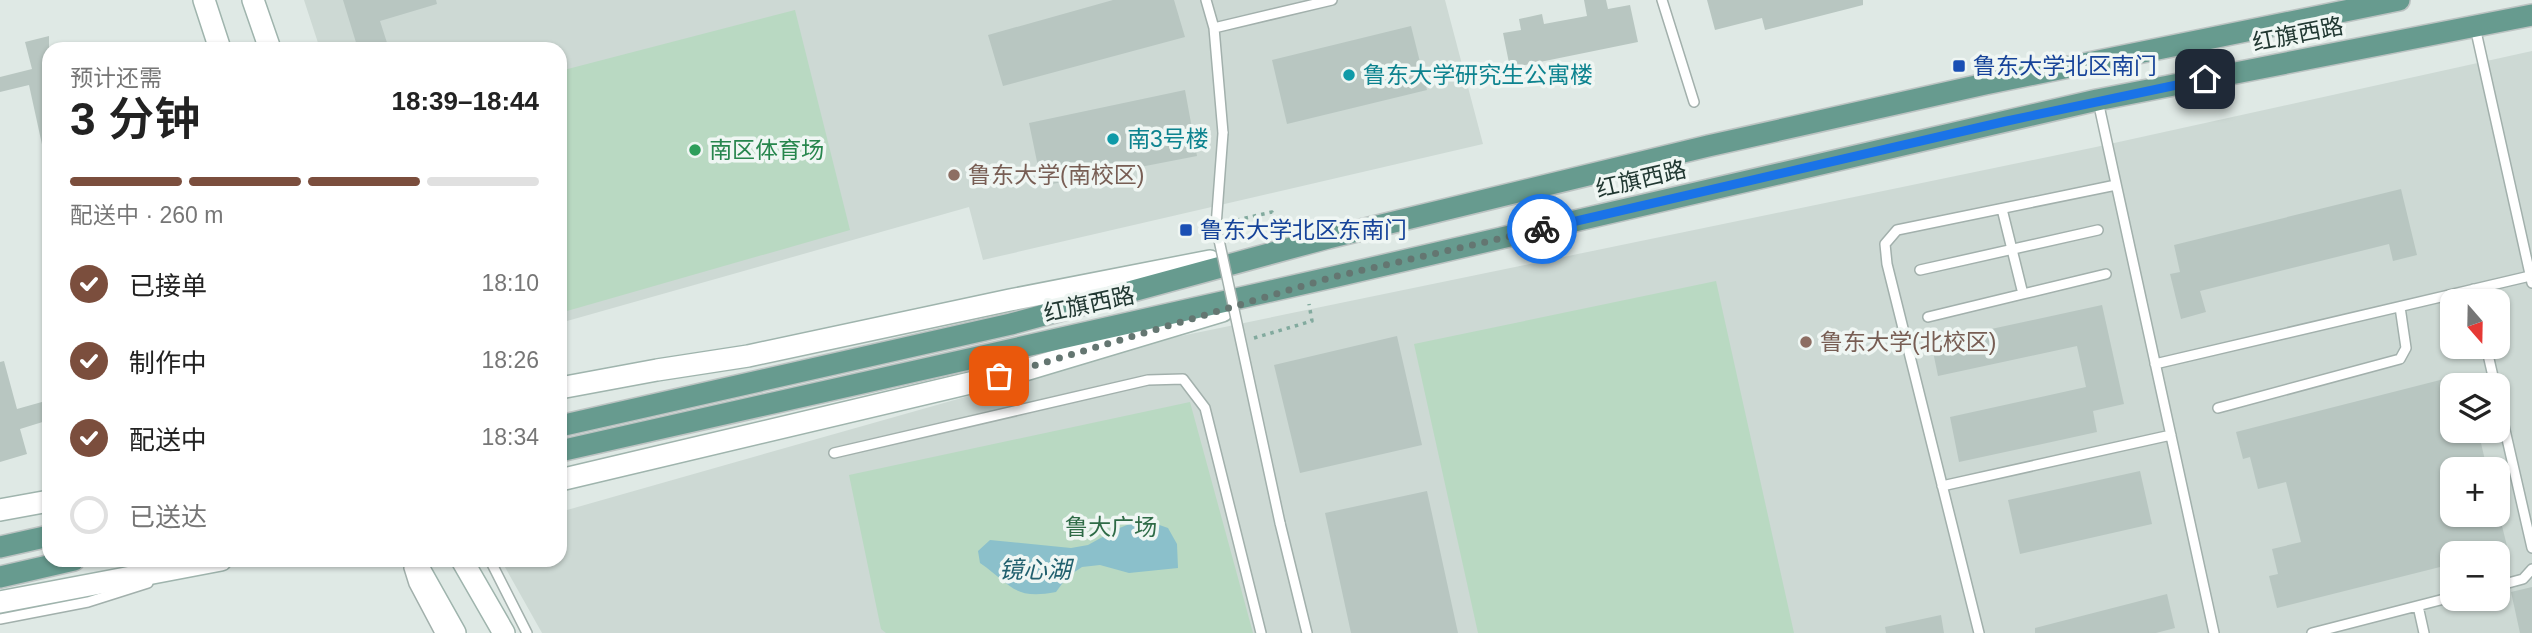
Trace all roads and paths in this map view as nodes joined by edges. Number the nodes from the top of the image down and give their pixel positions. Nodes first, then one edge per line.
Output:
1 (204, 0) edge
2 (253, 0) edge
3 (1206, 0) edge
4 (1332, 0) edge
5 (1662, 0) edge
6 (2399, 0) edge
7 (2532, 15) edge
8 (2475, 26) junction
9 (1214, 28) junction
10 (218, 42) edge
11 (268, 42) edge
12 (2097, 100) junction
13 (1693, 102) dead end
14 (2116, 185) junction
15 (2002, 209) junction
16 (1273, 214) dead end
17 (1223, 223) dead end
18 (2098, 230) dead end
19 (1328, 238) junction
20 (2012, 250) junction
21 (1920, 270) dead end
22 (2106, 274) dead end
23 (1333, 277) junction
24 (2531, 279) edge
25 (2473, 289) edge
26 (2023, 294) junction
27 (2440, 297) edge
28 (1310, 304) dead end
29 (2400, 307) junction
30 (1928, 317) dead end
31 (1251, 339) dead end
32 (2155, 364) junction
33 (567, 387) edge
34 (2218, 408) dead end
35 (567, 424) edge
36 (2171, 435) junction
37 (2508, 443) edge
38 (567, 449) edge
39 (834, 453) dead end
40 (567, 478) edge
41 (1942, 486) junction
42 (42, 503) edge
43 (0, 508) edge
44 (42, 538) edge
45 (0, 547) edge
46 (2532, 548) edge
47 (44, 567) edge
48 (184, 567) edge
49 (199, 567) edge
50 (409, 567) edge
51 (418, 567) edge
52 (466, 567) edge
53 (494, 567) edge
54 (2532, 569) edge
55 (0, 577) edge
56 (2510, 582) edge
57 (2440, 600) edge
58 (0, 602) edge
59 (2418, 606) junction
60 (0, 619) edge
61 (440, 633) edge
62 (455, 633) edge
63 (504, 633) edge
64 (527, 633) edge
65 (1261, 633) edge
66 (1307, 633) edge
67 (1979, 633) edge
68 (2214, 633) edge
69 (2312, 633) edge
70 (2424, 633) edge

1 - 10 main road
2 - 11 main road
3 - 9 lane
4 - 9 lane
5 - 13 lane
6 - 19 main road, 红旗西路
7 - 8 main road, 红旗西路
8 - 12 main road, 红旗西路
8 - 24 lane
9 - 66 lane, bridge
12 - 14 lane
12 - 23 main road, 红旗西路
14 - 15 lane
14 - 32 lane
15 - 20 lane
15 - 41 lane
16 - 17 path
18 - 20 lane
19 - 33 main road
19 - 35 main road, 红旗西路
20 - 21 lane
20 - 26 lane
22 - 26 lane
23 - 38 main road, 红旗西路
23 - 40 main road
24 - 25 lane
26 - 30 lane
27 - 29 lane
28 - 31 path
29 - 32 lane
29 - 34 lane
32 - 36 lane
36 - 41 lane
36 - 68 lane
37 - 46 lane
39 - 65 lane
41 - 67 lane
42 - 43 main road
44 - 45 main road
47 - 55 main road
48 - 58 main road
49 - 60 lane
50 - 61 lane
51 - 62 main road
52 - 63 main road
53 - 64 lane
54 - 56 lane
57 - 59 lane
59 - 69 lane
59 - 70 lane

